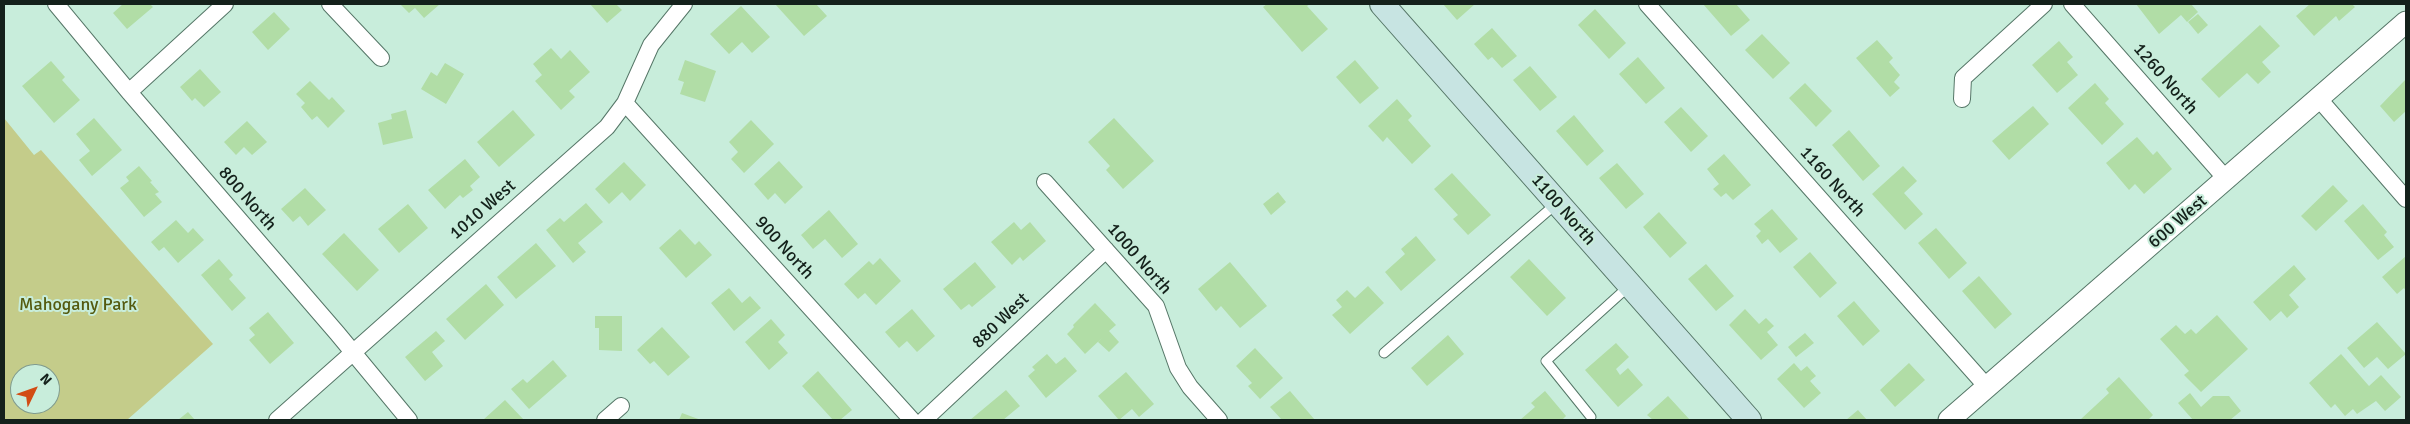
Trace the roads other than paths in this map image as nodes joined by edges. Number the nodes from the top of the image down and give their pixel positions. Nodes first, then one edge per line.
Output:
1 (56, 4) edge
2 (224, 4) edge
3 (330, 4) edge
4 (684, 4) edge
5 (1382, 4) edge
6 (1647, 4) edge
7 (2044, 4) edge
8 (2072, 4) edge
9 (2406, 22) edge
10 (381, 58) dead end
11 (129, 92) junction
12 (1962, 99) dead end
13 (2318, 99) junction
14 (625, 103) junction
15 (2227, 180) junction
16 (1045, 182) dead end
17 (2406, 199) edge
18 (1557, 203) junction
19 (1106, 250) junction
20 (1629, 285) junction
21 (352, 352) junction
22 (1384, 353) dead end
23 (1987, 387) junction
24 (621, 406) dead end
25 (1591, 417) dead end
26 (1747, 418) edge
27 (277, 420) edge
28 (409, 420) edge
29 (605, 420) edge
30 (912, 420) edge
31 (924, 420) edge
32 (1219, 420) edge
33 (1949, 420) edge

1 - 11 street, 800 North
2 - 11 street
3 - 10 street
4 - 14 street, 1010 West
5 - 18 main road, 1100 North
6 - 23 street, 1160 North
7 - 12 street
8 - 15 street, 1260 North
9 - 13 street, 600 West
11 - 21 street, 800 North
13 - 15 street, 600 West
13 - 17 street
14 - 21 street, 1010 West
14 - 30 street, 900 North
15 - 23 street, 600 West
16 - 19 street, 1000 North
18 - 20 main road, 1100 North
18 - 22 lane
19 - 31 street, 880 West
19 - 32 street, 1000 North
20 - 25 lane
20 - 26 main road, 1100 North
21 - 27 street, 1010 West
21 - 28 street, 800 North
23 - 33 street, 600 West
24 - 29 street

